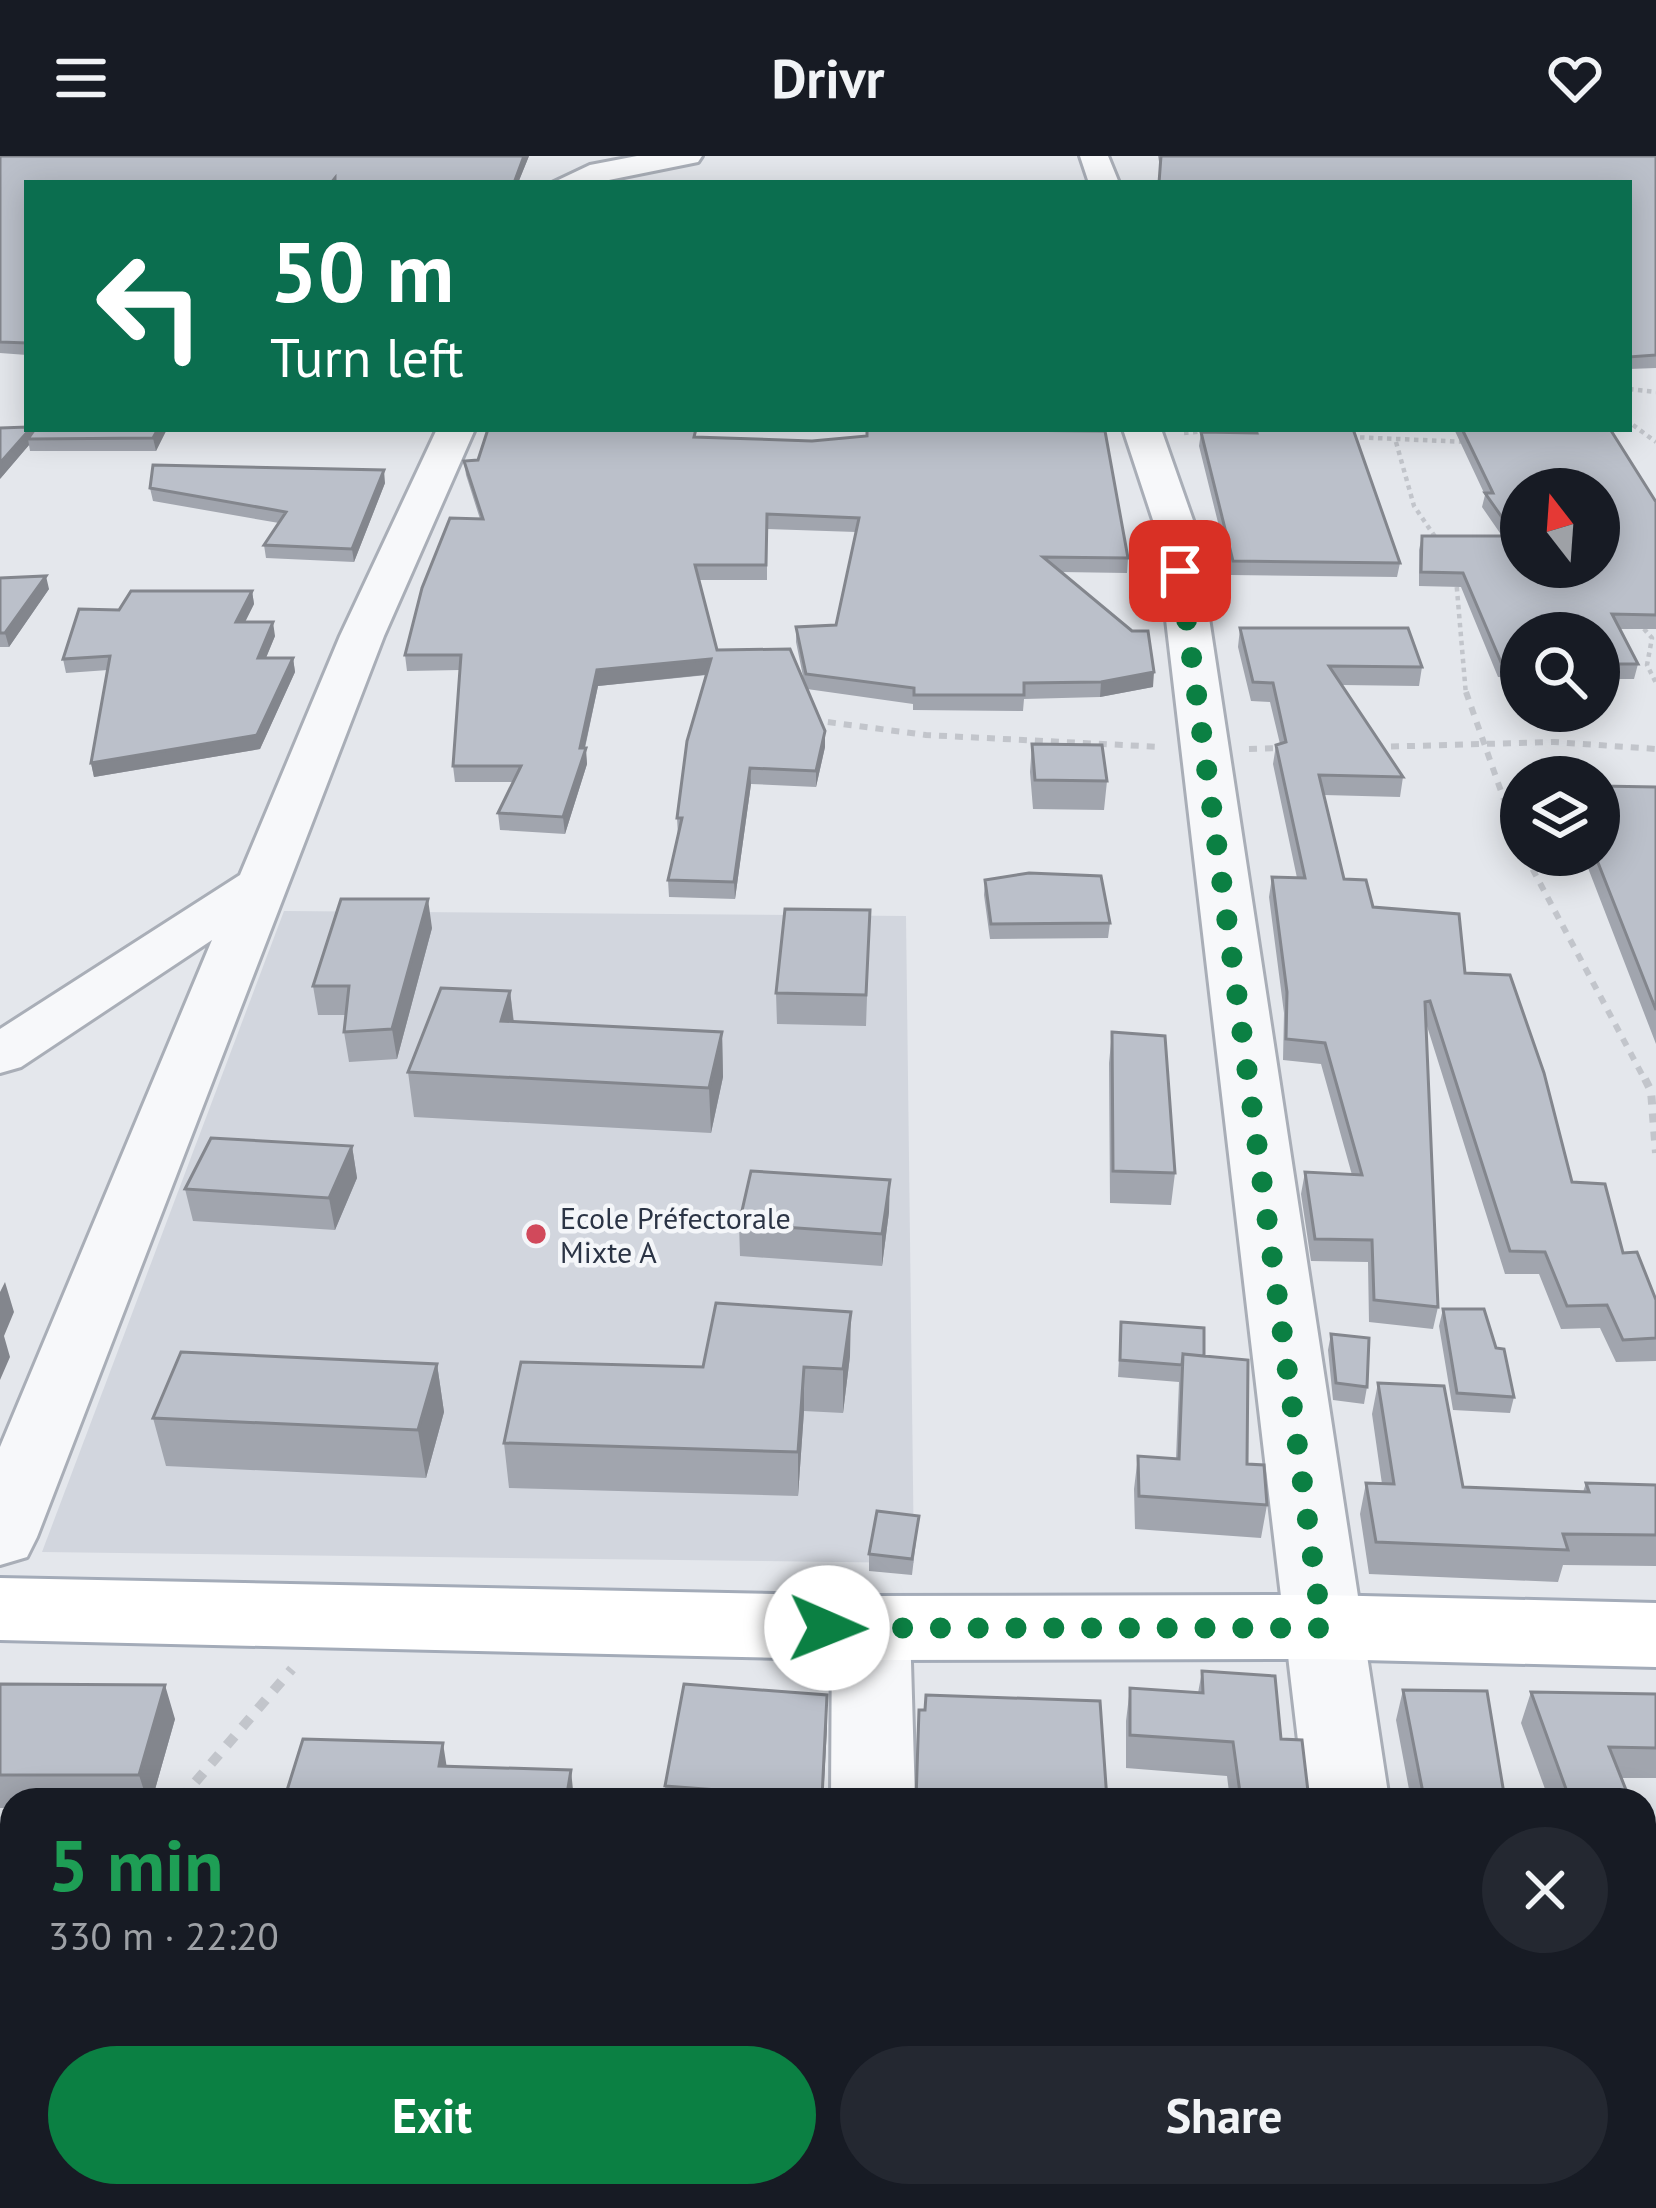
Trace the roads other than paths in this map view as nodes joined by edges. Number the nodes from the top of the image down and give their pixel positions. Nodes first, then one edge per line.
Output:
1 (688, 156) edge
2 (575, 180) edge
3 (455, 432) edge
4 (1143, 432) edge
5 (263, 884) junction
6 (0, 1055) edge
7 (0, 1537) edge
8 (0, 1609) edge
9 (871, 1628) junction
10 (1322, 1628) junction
11 (1656, 1635) edge
12 (873, 1788) edge
13 (1345, 1788) edge

1 - 2 street
3 - 5 street
4 - 10 street
5 - 6 street
5 - 7 street
8 - 9 main road
9 - 10 main road
9 - 12 street
10 - 11 main road
10 - 13 street

